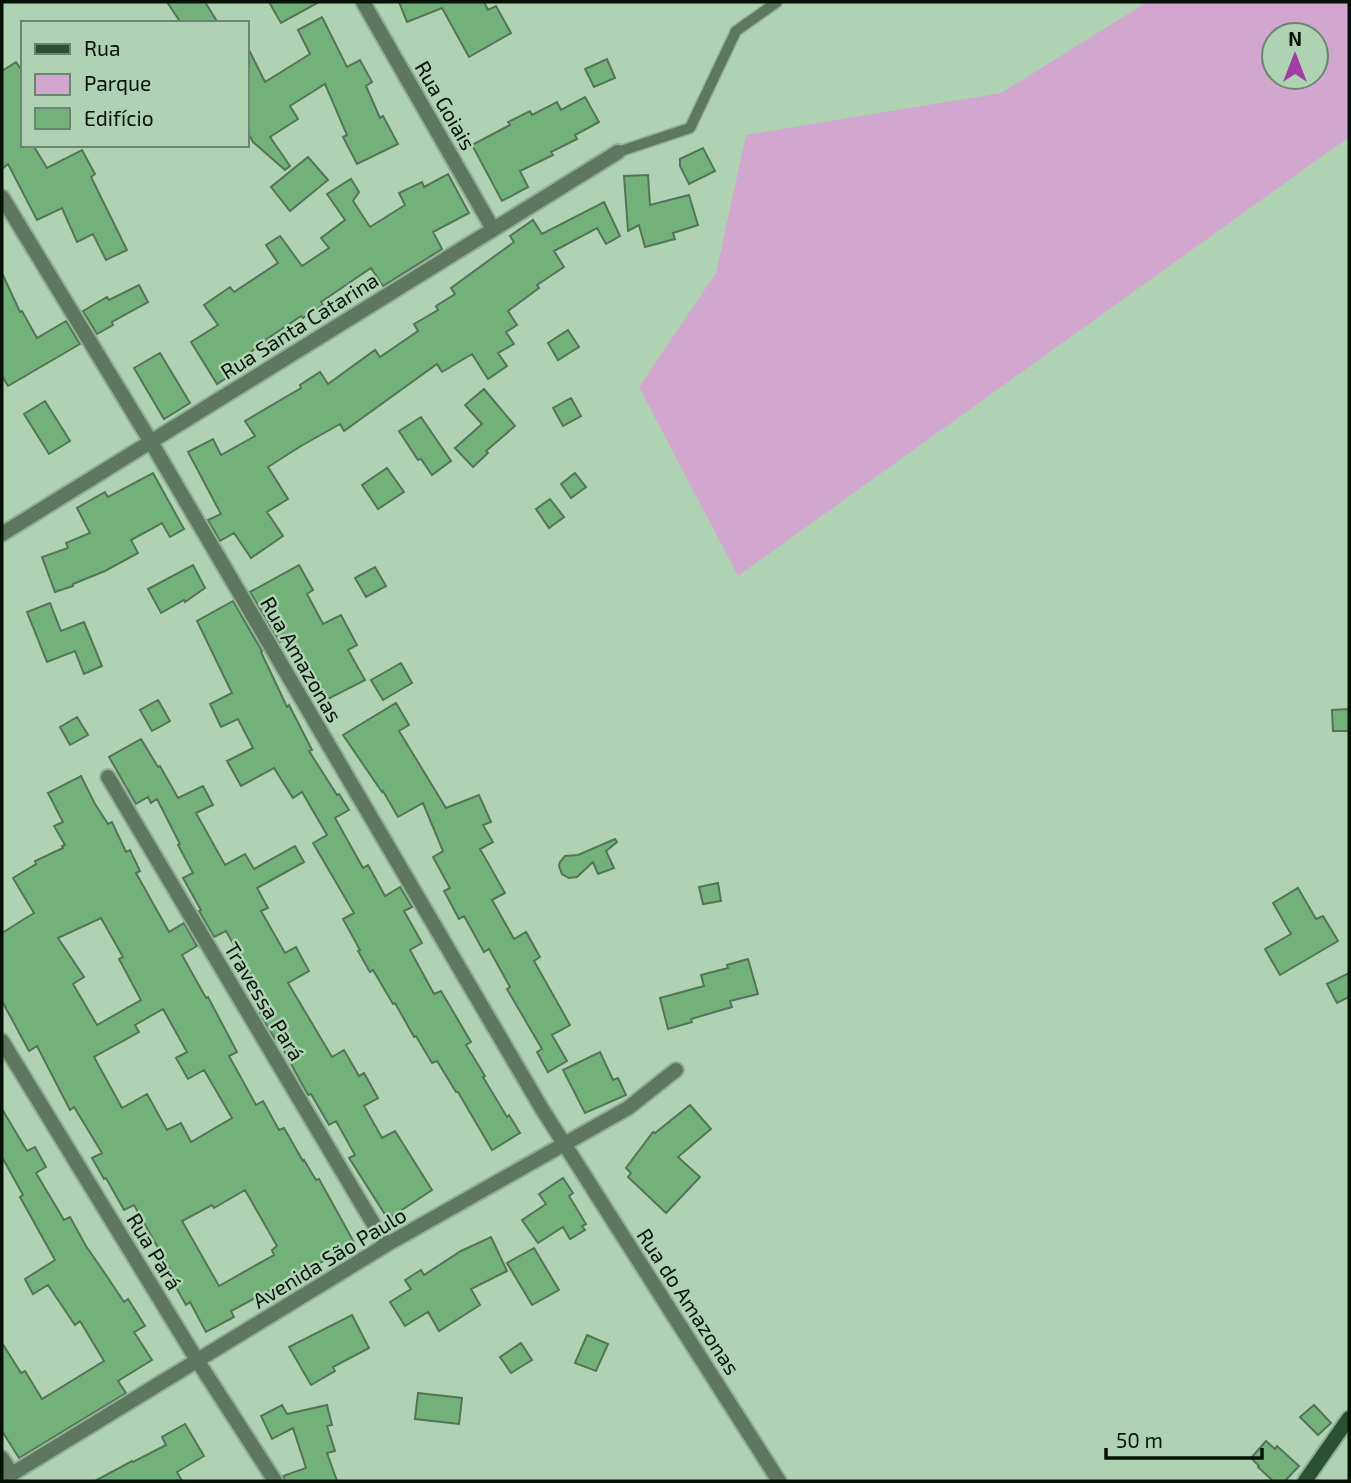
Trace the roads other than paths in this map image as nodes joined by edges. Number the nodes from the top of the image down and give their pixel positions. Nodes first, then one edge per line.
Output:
1 (363, 2) edge
2 (777, 2) edge
3 (618, 152) joint
4 (2, 197) edge
5 (493, 229) junction
6 (151, 442) junction
7 (2, 534) edge
8 (108, 777) dead end
9 (2, 1041) edge
10 (676, 1070) dead end
11 (564, 1143) junction
12 (386, 1245) junction
13 (197, 1360) junction
14 (1349, 1418) edge
15 (2, 1458) edge
16 (6, 1477) edge
17 (275, 1481) edge
18 (779, 1481) edge
19 (1305, 1481) edge

1 - 5 street, Rua Goiais
2 - 3 lane
3 - 5 street, Rua Santa Catarina
4 - 6 street, Rua Amazonas
5 - 6 street, Rua Santa Catarina
6 - 7 street, Rua Santa Catarina
6 - 11 street, Rua Amazonas
8 - 12 street, Travessa Pará
9 - 13 street, Rua Pará
10 - 11 street, Avenida São Paulo
11 - 12 street, Avenida São Paulo
11 - 18 street, Rua do Amazonas
12 - 13 street, Avenida São Paulo
13 - 16 street, Avenida São Paulo
13 - 17 street, Rua Pará
14 - 19 street
15 - 16 street

